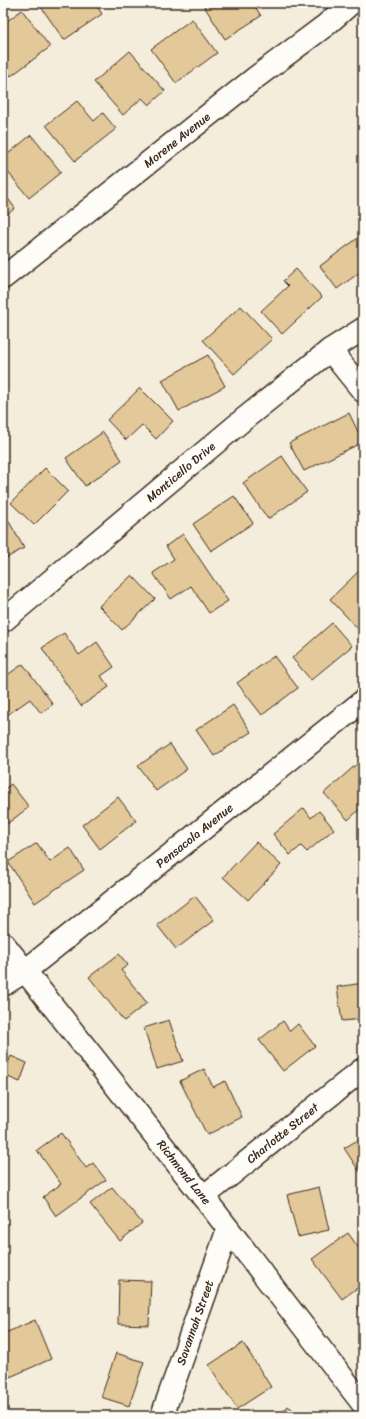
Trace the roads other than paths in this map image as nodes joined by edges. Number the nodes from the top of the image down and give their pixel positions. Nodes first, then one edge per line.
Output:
1 (351, 3) edge
2 (3, 278) edge
3 (363, 329) edge
4 (330, 350) junction
5 (363, 391) edge
6 (3, 621) edge
7 (363, 701) edge
8 (3, 943) edge
9 (25, 971) junction
10 (3, 985) edge
11 (363, 1069) edge
12 (203, 1197) junction
13 (228, 1229) junction
14 (363, 1404) edge
15 (162, 1416) edge

1 - 2 street, Morene Avenue
3 - 4 street, Monticello Drive
4 - 5 street
4 - 6 street, Monticello Drive
7 - 9 street, Pensacola Avenue
8 - 9 street, Richmond Lane
9 - 10 street, Pensacola Avenue
9 - 12 street, Richmond Lane
11 - 12 street, Charlotte Street
12 - 13 street, Richmond Lane
13 - 14 street, Richmond Lane
13 - 15 street, Savannah Street

